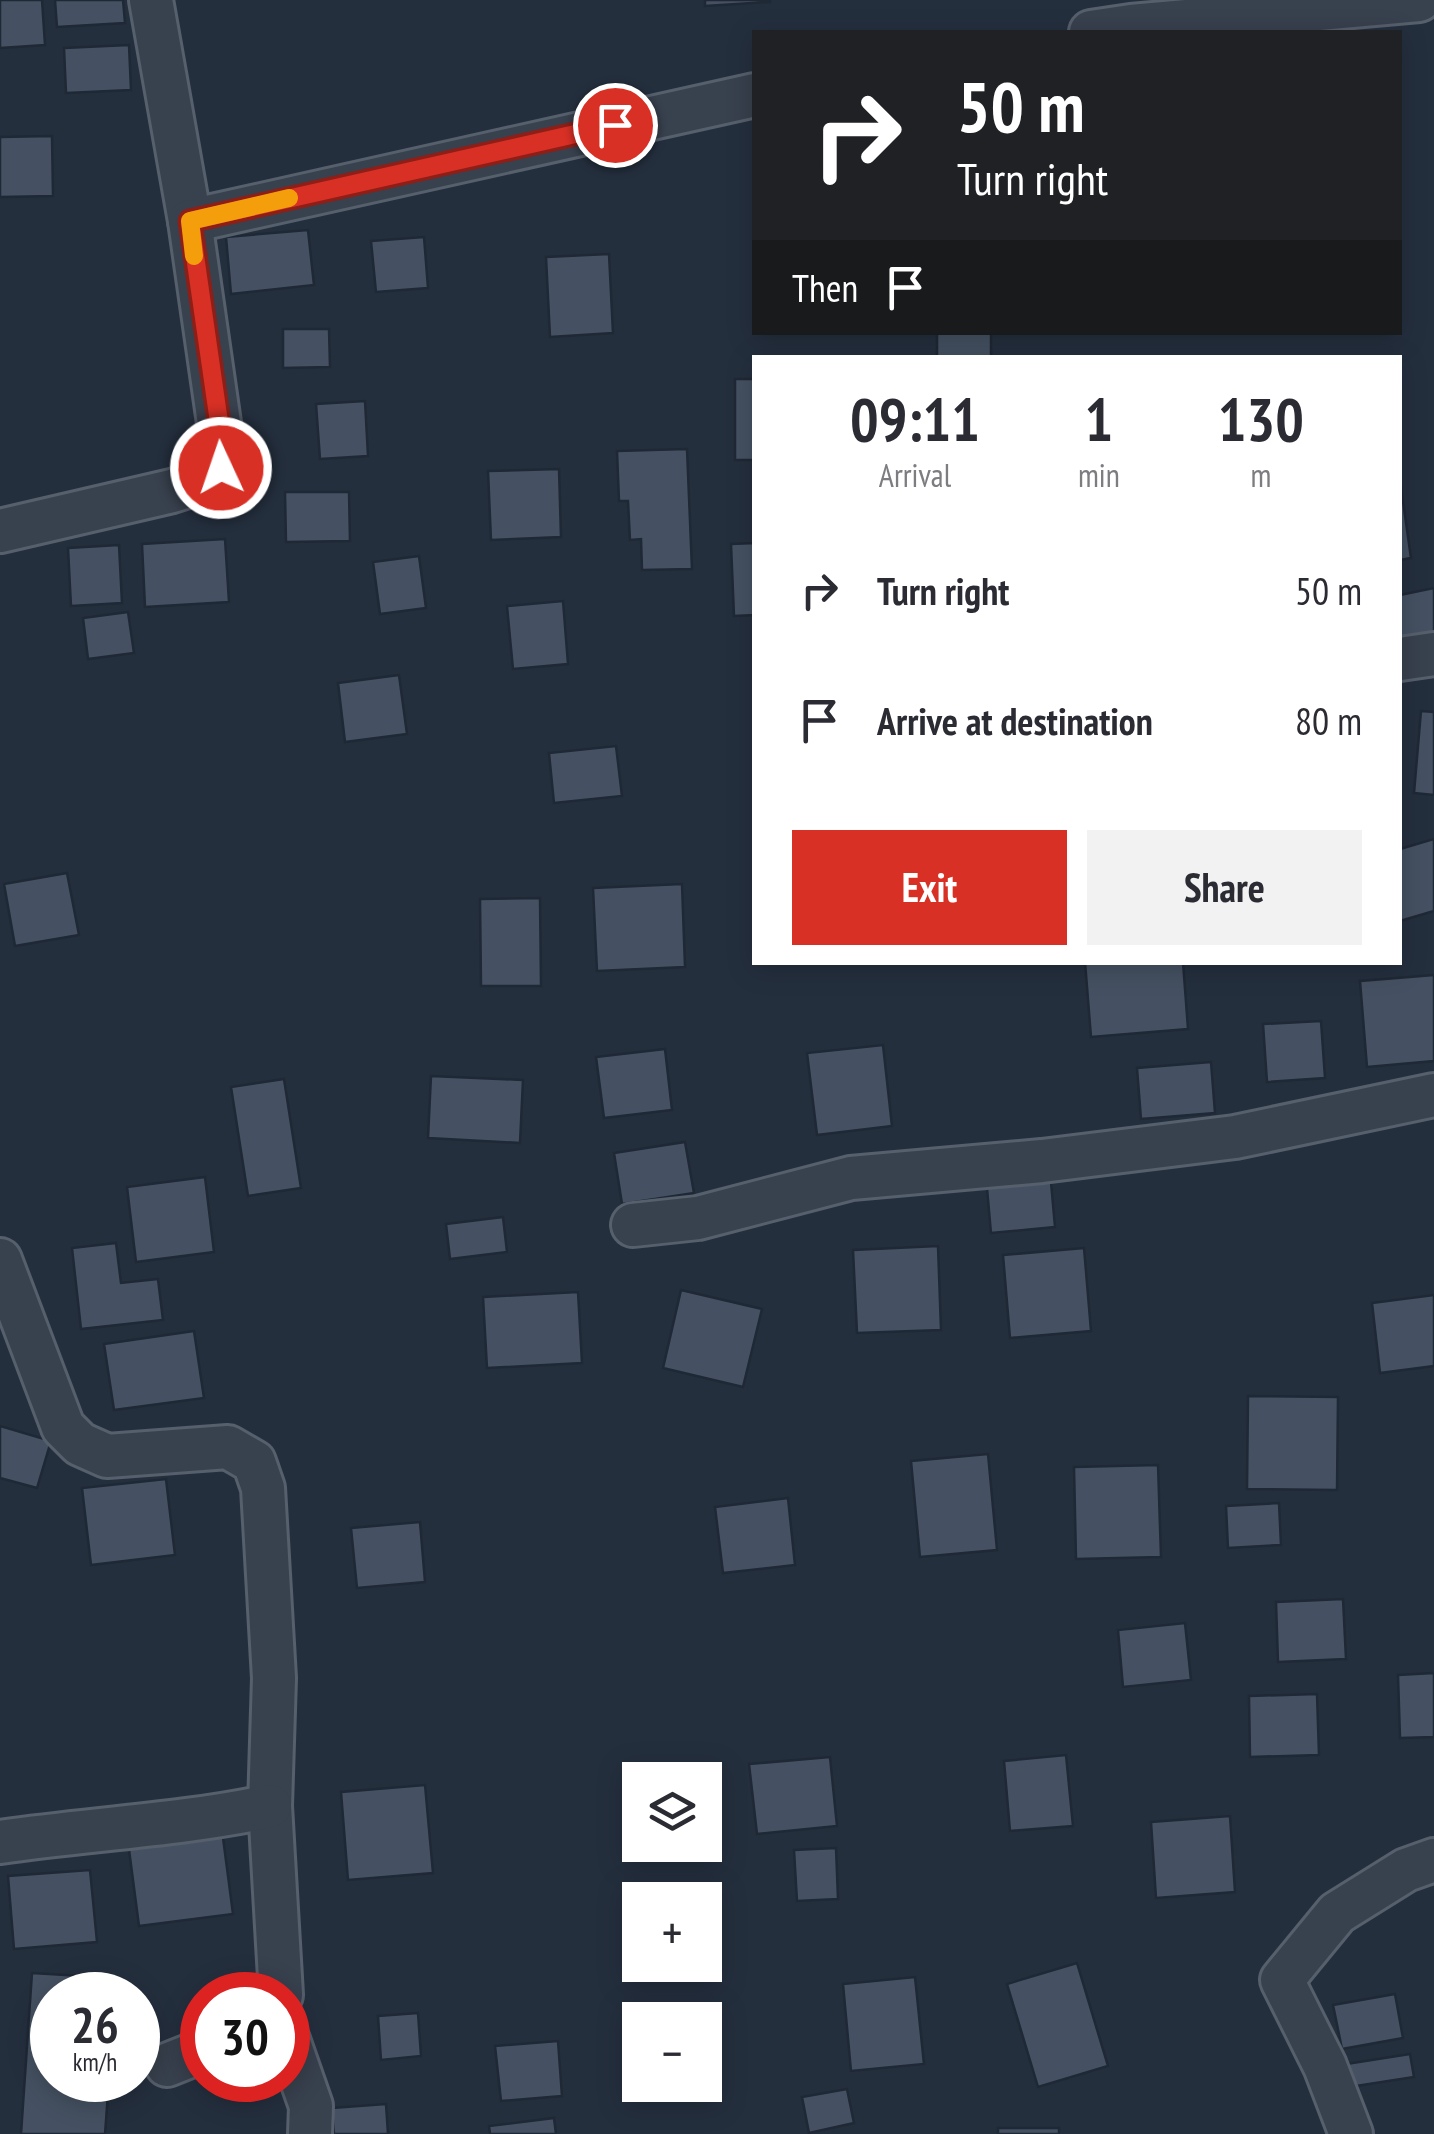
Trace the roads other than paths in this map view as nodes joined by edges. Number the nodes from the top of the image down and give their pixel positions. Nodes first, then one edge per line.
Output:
1 (151, 0) edge
2 (1419, 0) edge
3 (1104, 30) edge
4 (752, 96) edge
5 (190, 221) junction
6 (0, 531) edge
7 (1434, 654) edge
8 (1402, 658) edge
9 (1434, 1095) edge
10 (632, 1225) dead end
11 (0, 1260) edge
12 (270, 1806) junction
13 (0, 1842) edge
14 (1434, 1860) edge
15 (280, 1972) edge
16 (310, 2102) edge
17 (310, 2134) edge
18 (1351, 2134) edge

1 - 5 street
2 - 3 street
4 - 5 street
5 - 6 street
7 - 8 street
9 - 10 street
11 - 12 street
12 - 13 street
12 - 15 street
14 - 18 street
16 - 17 street

